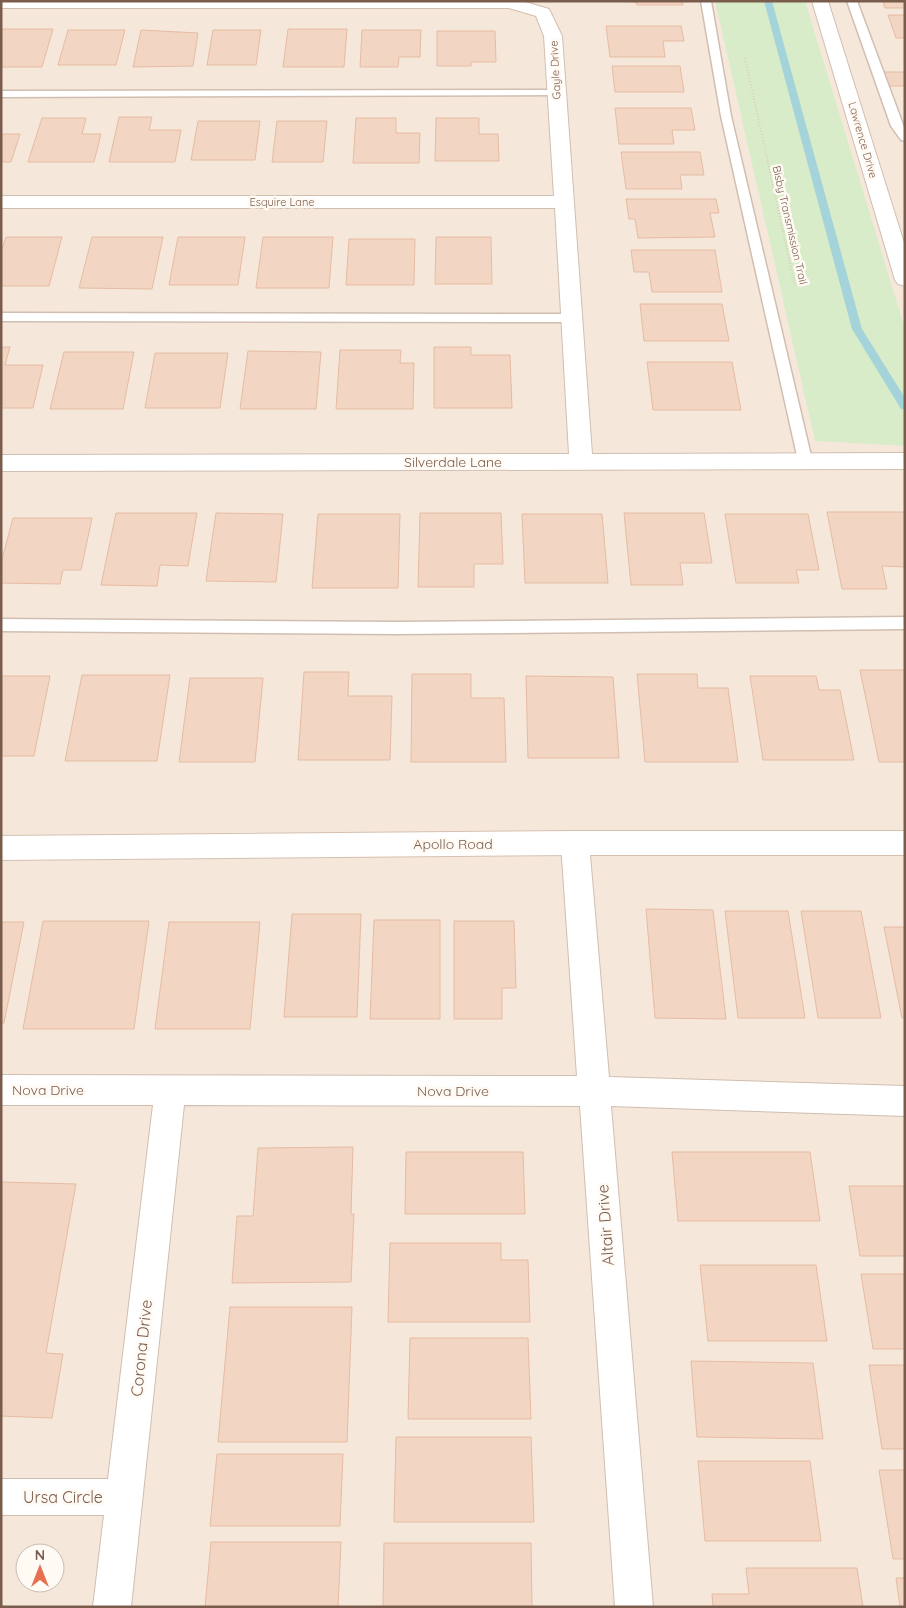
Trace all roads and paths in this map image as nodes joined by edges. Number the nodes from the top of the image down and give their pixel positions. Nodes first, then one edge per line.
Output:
1 (706, 1) edge
2 (820, 1) edge
3 (852, 1) edge
4 (1, 3) edge
5 (743, 54) dead end
6 (556, 93) junction
7 (1, 94) edge
8 (905, 138) edge
9 (1, 202) edge
10 (563, 202) junction
11 (899, 242) edge
12 (905, 280) edge
13 (796, 290) dead end
14 (1, 318) edge
15 (571, 318) junction
16 (805, 460) junction
17 (905, 460) edge
18 (581, 462) junction
19 (1, 463) edge
20 (905, 623) edge
21 (1, 625) edge
22 (575, 843) junction
23 (905, 844) edge
24 (1, 848) edge
25 (1, 1090) edge
26 (170, 1090) junction
27 (594, 1091) junction
28 (905, 1101) edge
29 (1, 1497) edge
30 (125, 1497) junction
31 (112, 1607) edge
32 (634, 1607) edge

1 - 16 lane
2 - 11 street, Lawrence Drive
3 - 8 lane
4 - 6 street, Gayle Drive
5 - 13 path, Bisby Transmission Trail
6 - 7 lane
6 - 10 street, Gayle Drive
9 - 10 street, Esquire Lane
10 - 15 street, Gayle Drive
11 - 12 street, Lawrence Drive
14 - 15 lane
15 - 18 street, Gayle Drive
16 - 17 street, Silverdale Lane
16 - 18 street, Silverdale Lane
18 - 19 street, Silverdale Lane
20 - 21 lane
22 - 23 street, Apollo Road
22 - 24 street, Apollo Road
22 - 27 street, Altair Drive
25 - 26 street, Nova Drive
26 - 27 street, Nova Drive
26 - 30 street, Corona Drive
27 - 28 street, Nova Drive
27 - 32 street, Altair Drive
29 - 30 street, Ursa Circle
30 - 31 street, Corona Drive

